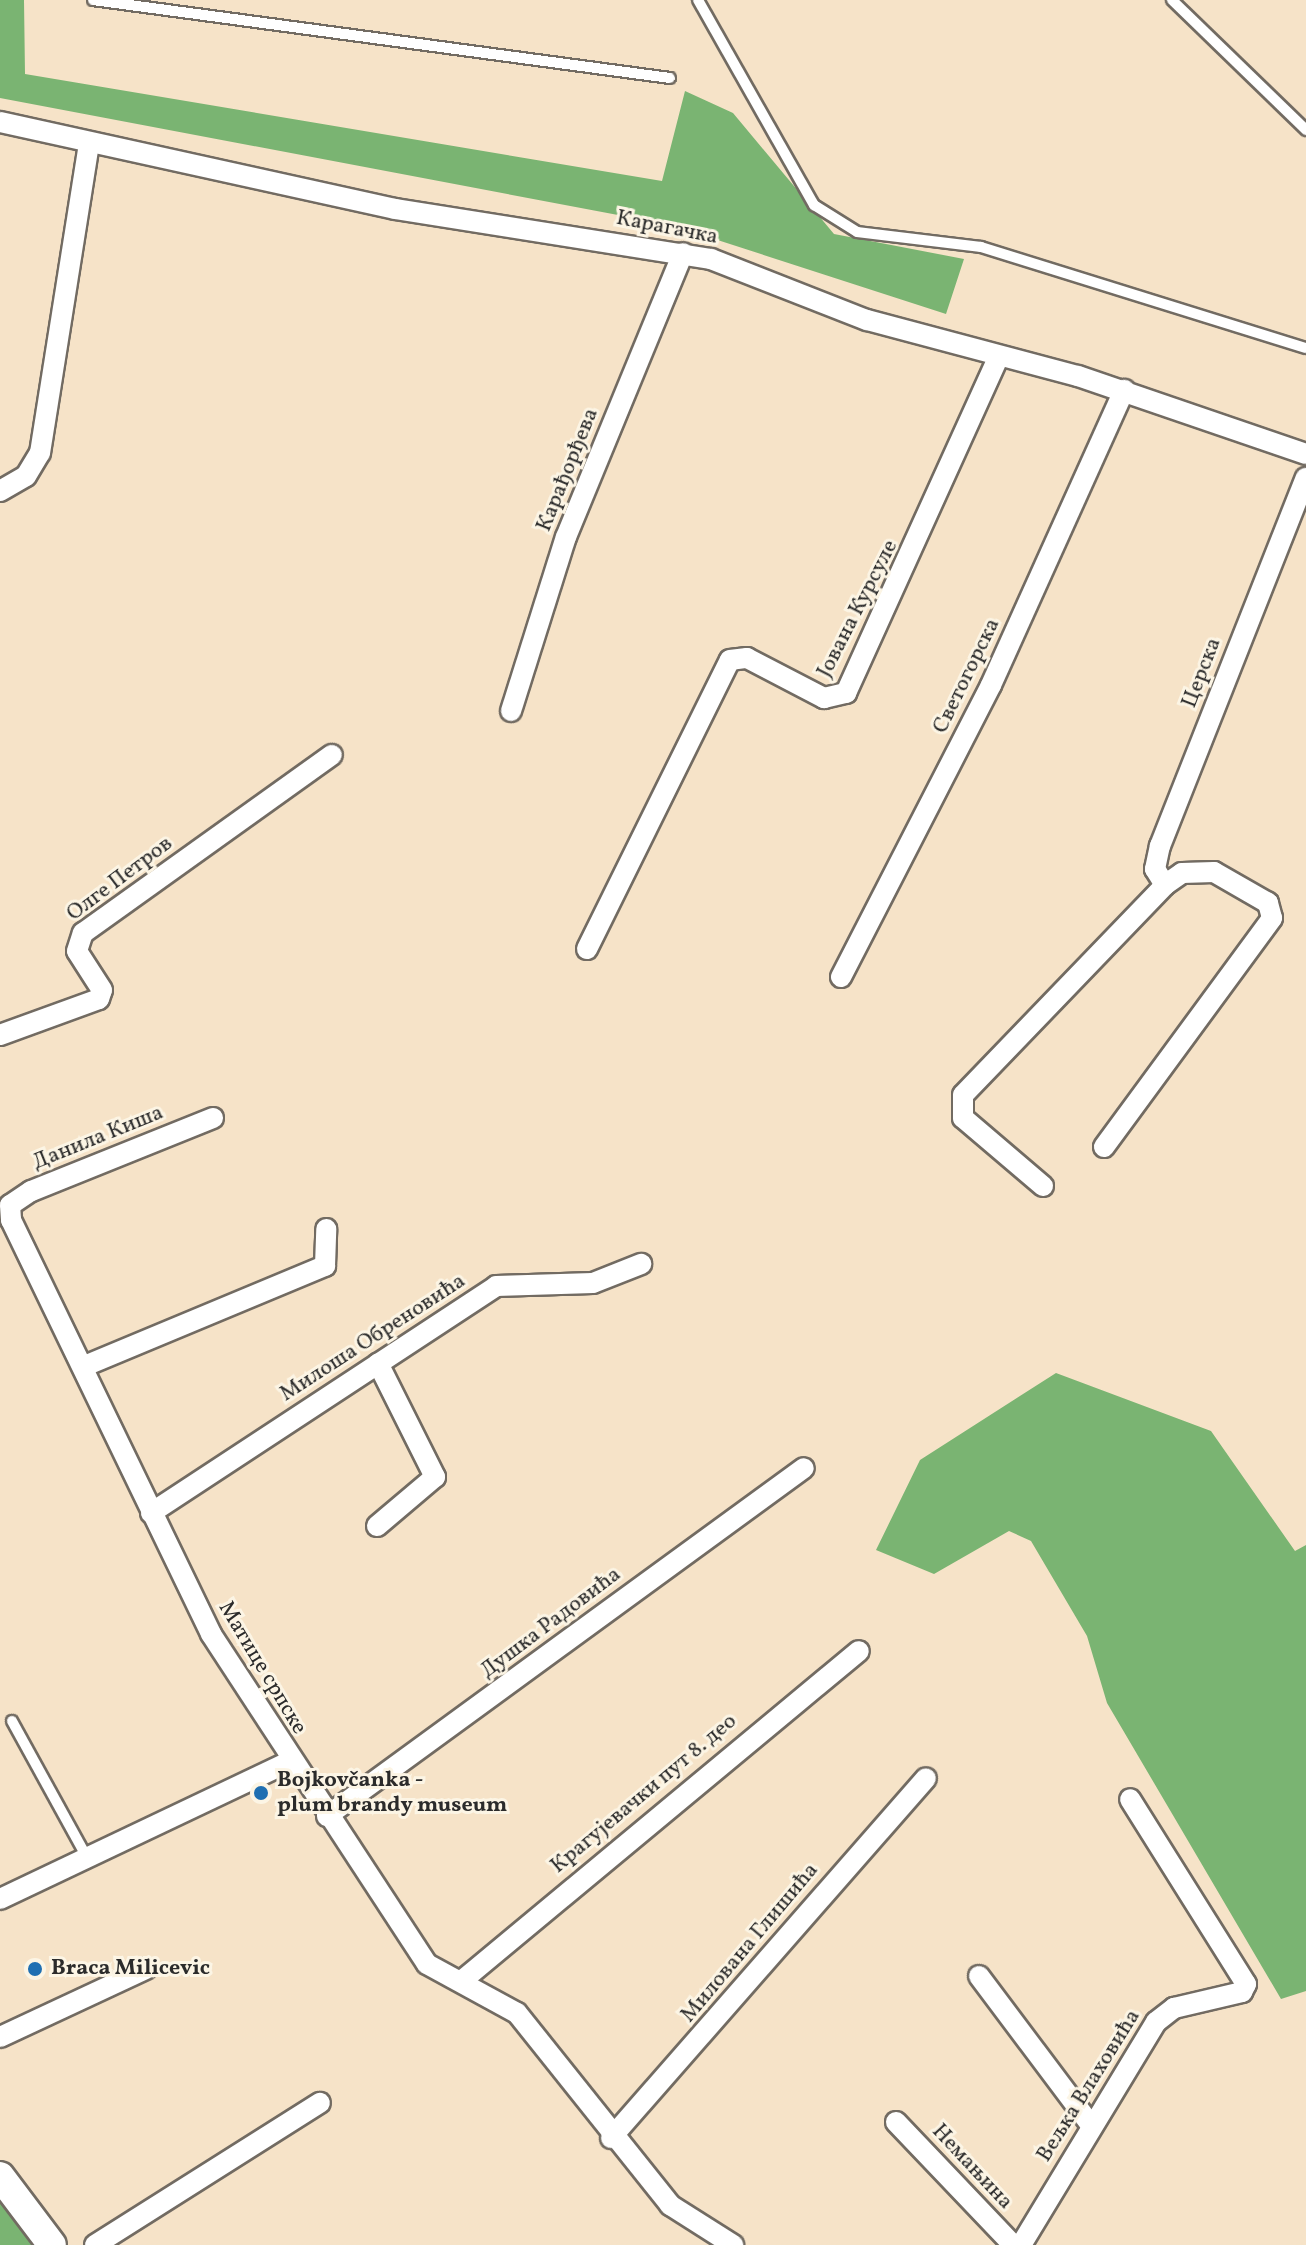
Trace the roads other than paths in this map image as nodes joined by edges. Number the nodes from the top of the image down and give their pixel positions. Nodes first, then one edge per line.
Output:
1 (93, 0) edge
2 (698, 0) edge
3 (1172, 0) edge
4 (670, 78) dead end
5 (0, 122) edge
6 (1306, 130) edge
7 (89, 143) junction
8 (683, 253) junction
9 (1306, 348) edge
10 (999, 356) junction
11 (1124, 390) junction
12 (1306, 454) edge
13 (1306, 478) edge
14 (0, 491) edge
15 (511, 711) dead end
16 (332, 755) dead end
17 (1165, 885) junction
18 (587, 949) dead end
19 (841, 977) dead end
20 (0, 1035) edge
21 (213, 1118) dead end
22 (1104, 1147) dead end
23 (1043, 1186) dead end
24 (9, 1211) joint
25 (326, 1229) dead end
26 (641, 1264) dead end
27 (378, 1363) junction
28 (87, 1365) junction
29 (804, 1468) dead end
30 (151, 1513) junction
31 (377, 1526) dead end
32 (859, 1651) dead end
33 (12, 1721) dead end
34 (290, 1761) junction
35 (926, 1778) dead end
36 (1130, 1799) dead end
37 (327, 1816) junction
38 (89, 1860) junction
39 (0, 1899) edge
40 (146, 1969) dead end
41 (979, 1976) dead end
42 (464, 1979) junction
43 (0, 2037) edge
44 (320, 2103) dead end
45 (896, 2122) dead end
46 (1090, 2124) junction
47 (611, 2138) junction
48 (0, 2176) edge
49 (52, 2245) edge
50 (95, 2245) edge
51 (733, 2245) edge
52 (1013, 2245) edge
53 (1021, 2245) edge

1 - 4 lane
2 - 9 lane
3 - 6 lane
5 - 7 street, Карагачка
7 - 8 street, Карагачка
7 - 14 street
8 - 10 street, Карагачка
8 - 15 street, Карађорђева
10 - 11 street, Карагачка
10 - 18 street, Јована Курсуле
11 - 12 street, Карагачка
11 - 19 street, Светогорска
13 - 17 street, Церска
16 - 20 street, Олге Петров
17 - 22 street
17 - 23 street
21 - 24 street, Данила Киша
24 - 28 street, Матице српске
25 - 28 street
26 - 27 street, Милоша Обреновића
27 - 30 street, Милоша Обреновића
27 - 31 street
28 - 30 street, Матице српске
29 - 37 street, Душка Радовића
30 - 34 street, Матице српске
32 - 42 street, Крагујевачки пут 8. део
33 - 38 lane
34 - 37 street, Матице српске
34 - 38 street
35 - 47 street, Милована Глишића
36 - 46 street, Вељка Влаховића
37 - 42 street, Матице српске
38 - 39 street
40 - 43 street
41 - 46 street
42 - 47 street, Матице српске
44 - 50 street
45 - 52 street, Немањина
46 - 53 street, Вељка Влаховића
47 - 51 street, Матице српске
48 - 49 main road

